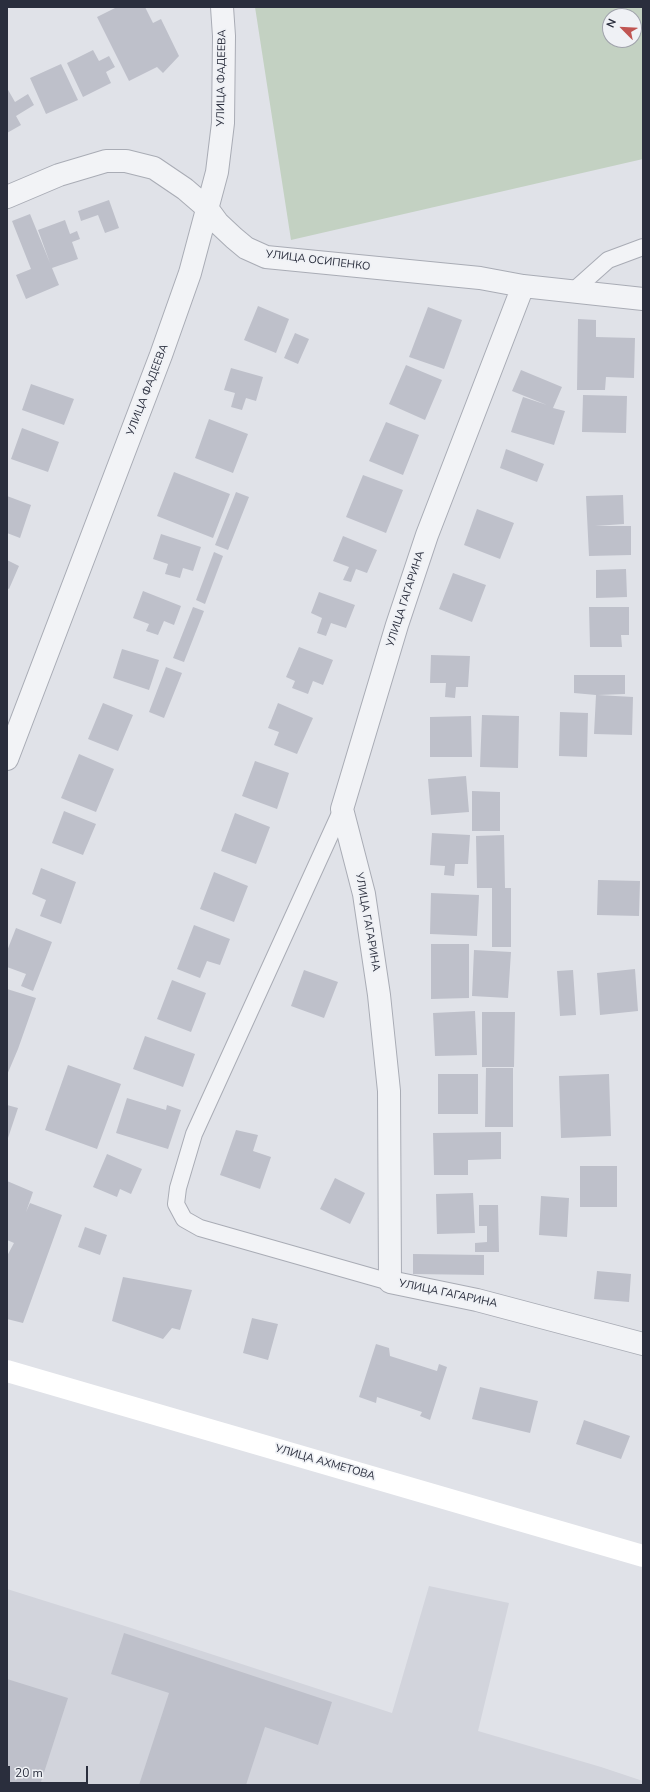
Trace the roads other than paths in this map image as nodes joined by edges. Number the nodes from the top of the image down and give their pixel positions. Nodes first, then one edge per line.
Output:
1 (222, 7) edge
2 (7, 197) edge
3 (207, 208) junction
4 (643, 247) edge
5 (523, 286) junction
6 (571, 293) junction
7 (643, 299) edge
8 (7, 759) edge
9 (342, 809) junction
10 (390, 1282) junction
11 (643, 1344) edge
12 (7, 1371) edge
13 (643, 1556) edge

1 - 3 street, УЛИЦА ФАДЕЕВА
2 - 3 street, УЛИЦА ОСИПЕНКО
3 - 5 street, УЛИЦА ОСИПЕНКО
3 - 8 street, УЛИЦА ФАДЕЕВА
4 - 6 lane
5 - 6 street, УЛИЦА ОСИПЕНКО
5 - 9 street, УЛИЦА ГАГАРИНА
6 - 7 street, УЛИЦА ОСИПЕНКО
9 - 10 street, УЛИЦА ГАГАРИНА
9 - 10 lane
10 - 11 street, УЛИЦА ГАГАРИНА
12 - 13 main road, УЛИЦА АХМЕТОВА

